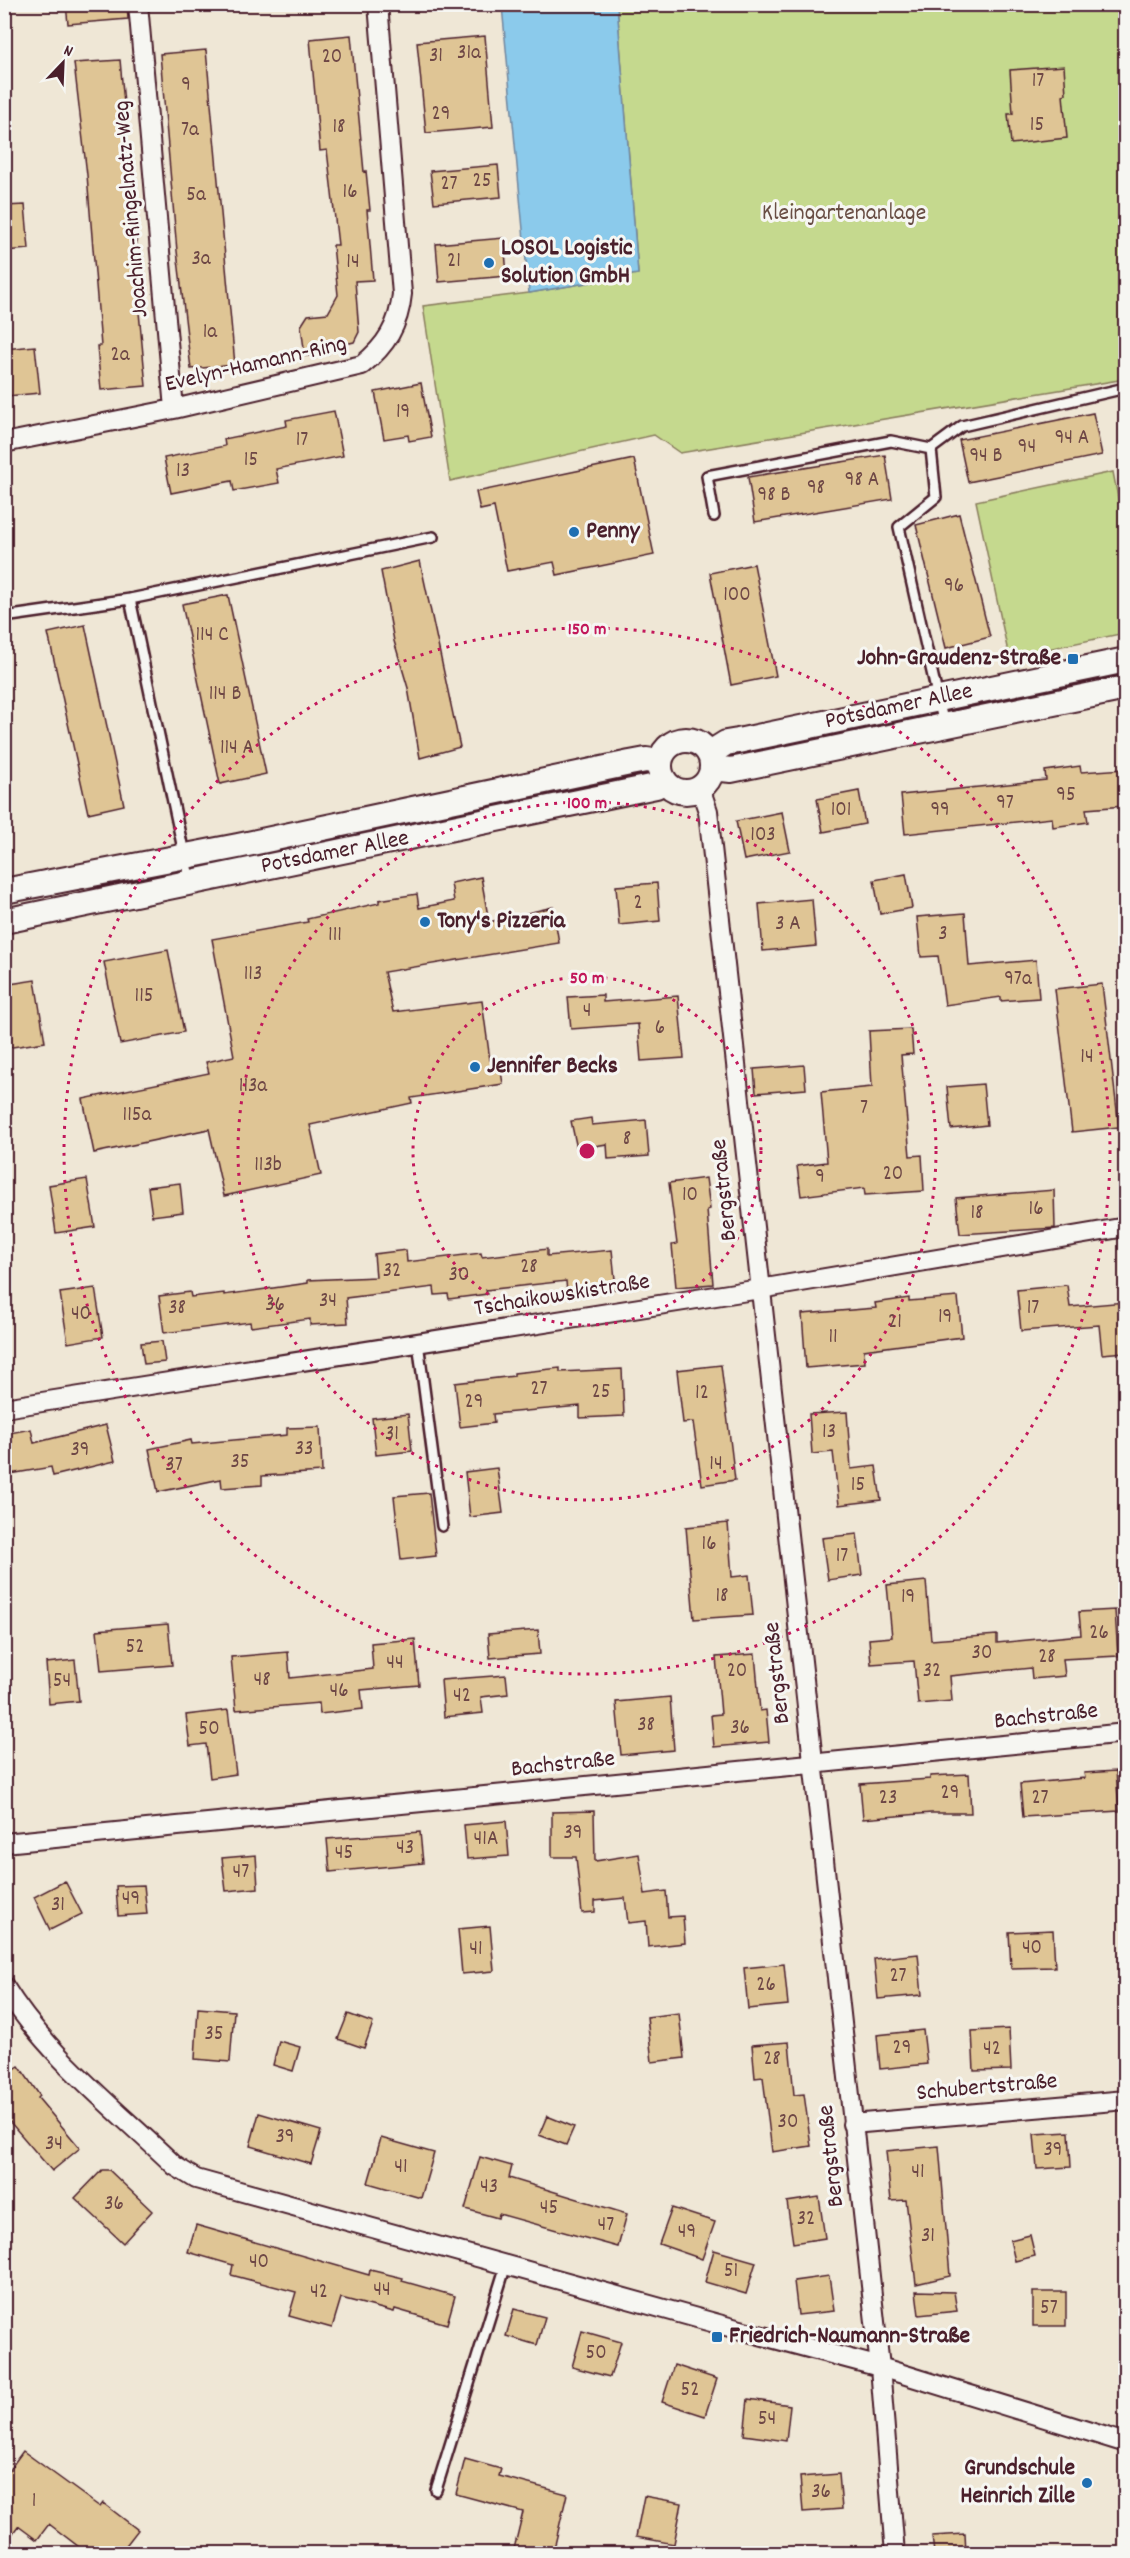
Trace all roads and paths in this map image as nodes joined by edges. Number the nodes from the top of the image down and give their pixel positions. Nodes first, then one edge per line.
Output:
1 (138, 4) edge
2 (378, 4) edge
3 (1125, 391) edge
4 (174, 409) junction
5 (4, 443) edge
6 (931, 449) junction
7 (714, 516) dead end
8 (433, 537) dead end
9 (130, 599) junction
10 (4, 617) edge
11 (1125, 660) edge
12 (1125, 688) edge
13 (938, 699) junction
14 (944, 725) junction
15 (711, 761) junction
16 (662, 771) junction
17 (700, 788) junction
18 (184, 856) junction
19 (190, 882) junction
20 (4, 891) edge
21 (4, 921) edge
22 (1125, 1227) edge
23 (760, 1289) junction
24 (418, 1342) junction
25 (4, 1408) edge
26 (442, 1526) dead end
27 (1125, 1733) edge
28 (812, 1765) junction
29 (4, 1843) edge
30 (4, 1986) edge
31 (1125, 2100) edge
32 (852, 2124) junction
33 (506, 2265) junction
34 (880, 2367) junction
35 (1125, 2443) edge
36 (436, 2490) dead end
37 (895, 2553) edge

1 - 4 street, Joachim-Ringelnatz-Weg
2 - 4 street, Evelyn-Hamann-Ring
3 - 6 lane
4 - 5 street, Evelyn-Hamann-Ring
6 - 7 lane
6 - 13 lane
8 - 9 lane
9 - 10 lane
9 - 18 lane
11 - 13 street, Potsdamer Allee
12 - 14 street, Potsdamer Allee
13 - 14 lane
13 - 15 street, Potsdamer Allee
14 - 15 street, Potsdamer Allee
15 - 16 street
15 - 17 street
16 - 17 street
16 - 18 street, Potsdamer Allee
16 - 19 street, Potsdamer Allee
17 - 23 street, Bergstraße
18 - 19 lane
18 - 20 street, Potsdamer Allee
19 - 21 street, Potsdamer Allee
22 - 23 street, Tschaikowskistraße
23 - 24 street, Tschaikowskistraße
23 - 28 street, Bergstraße
24 - 25 street, Tschaikowskistraße
24 - 26 lane
27 - 28 street, Bachstraße
28 - 29 street, Bachstraße
28 - 32 street, Bergstraße
30 - 33 street
31 - 32 street, Schubertstraße
32 - 34 street, Bergstraße
33 - 34 street
33 - 36 lane
34 - 35 street
34 - 37 street, Bergstraße

